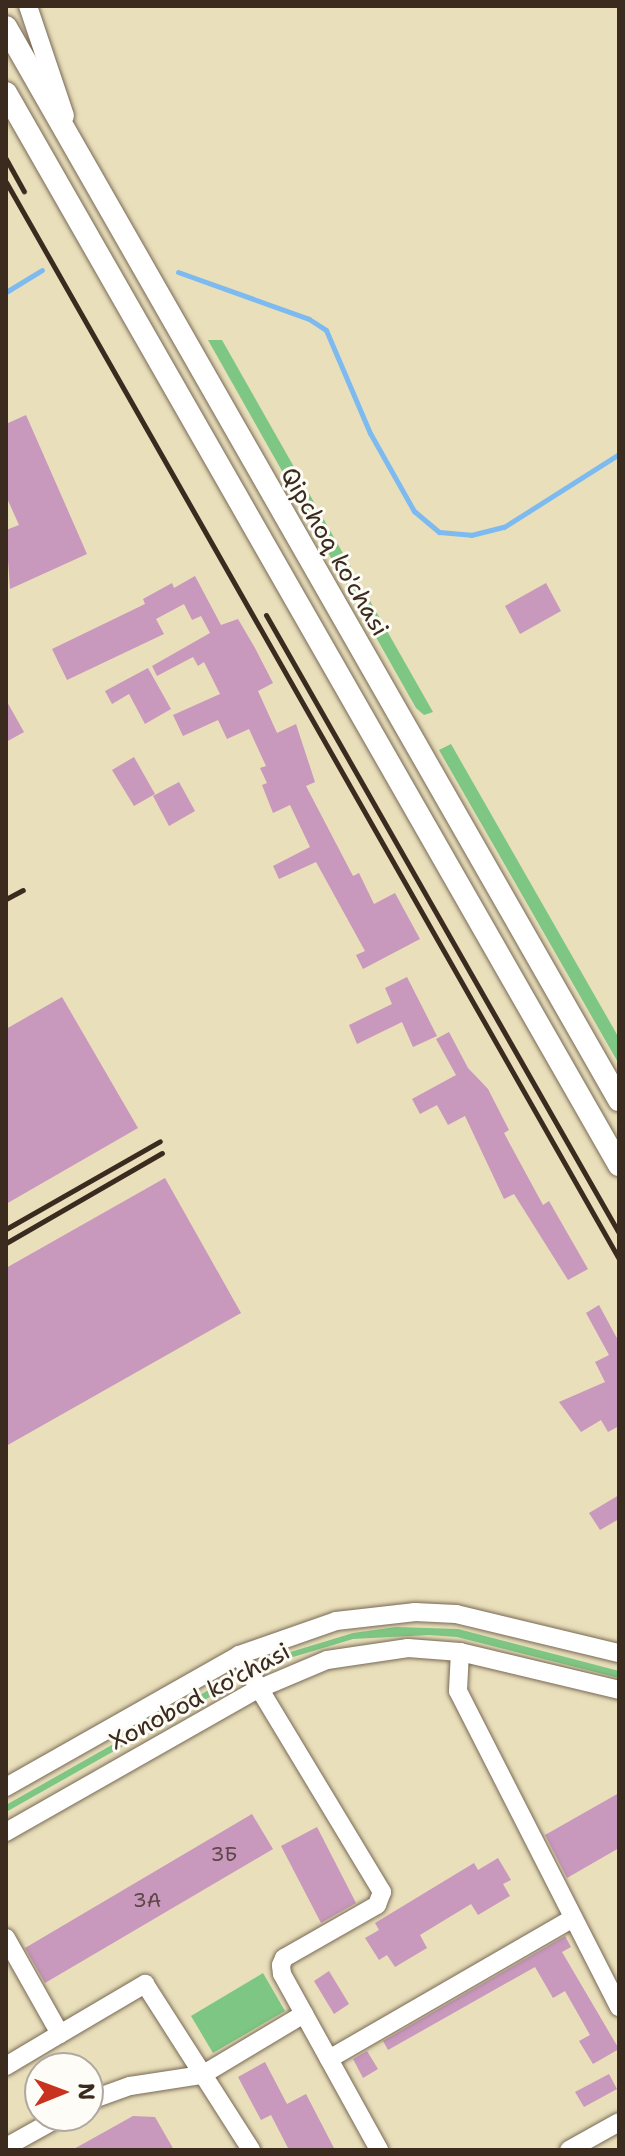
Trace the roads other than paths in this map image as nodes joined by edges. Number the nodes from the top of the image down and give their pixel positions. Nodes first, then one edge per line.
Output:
1 (28, 6) edge
2 (6, 27) edge
3 (6, 93) edge
4 (84, 164) junction
5 (181, 336) junction
6 (154, 352) junction
7 (619, 1100) edge
8 (619, 1165) edge
9 (460, 1652) junction
10 (619, 1653) edge
11 (239, 1655) junction
12 (256, 1690) junction
13 (619, 1690) edge
14 (6, 1787) edge
15 (6, 1832) edge
16 (571, 1919) junction
17 (6, 1938) edge
18 (619, 2007) edge
19 (304, 2014) junction
20 (60, 2034) junction
21 (329, 2059) junction
22 (6, 2066) edge
23 (202, 2075) junction
24 (104, 2095) edge
25 (619, 2122) edge
26 (33, 2132) edge
27 (6, 2147) edge
28 (251, 2150) edge
29 (379, 2150) edge
30 (569, 2150) edge

1 - 4 street
2 - 4 main road, Qipchoq ko'chasi
3 - 6 main road
4 - 5 main road, Qipchoq ko'chasi
5 - 6 main road
5 - 7 main road, Qipchoq ko'chasi
6 - 8 main road
9 - 12 street, Xonobod ko'chasi
9 - 13 street, Xonobod ko'chasi
9 - 16 street
10 - 11 street, Xonobod ko'chasi
11 - 12 street
11 - 14 street, Xonobod ko'chasi
12 - 15 street, Xonobod ko'chasi
12 - 19 street
16 - 18 street
16 - 21 street
17 - 20 street
19 - 21 street
19 - 23 street
20 - 22 street
20 - 23 street
21 - 29 street
23 - 24 street
23 - 28 street
25 - 30 street
26 - 27 street

